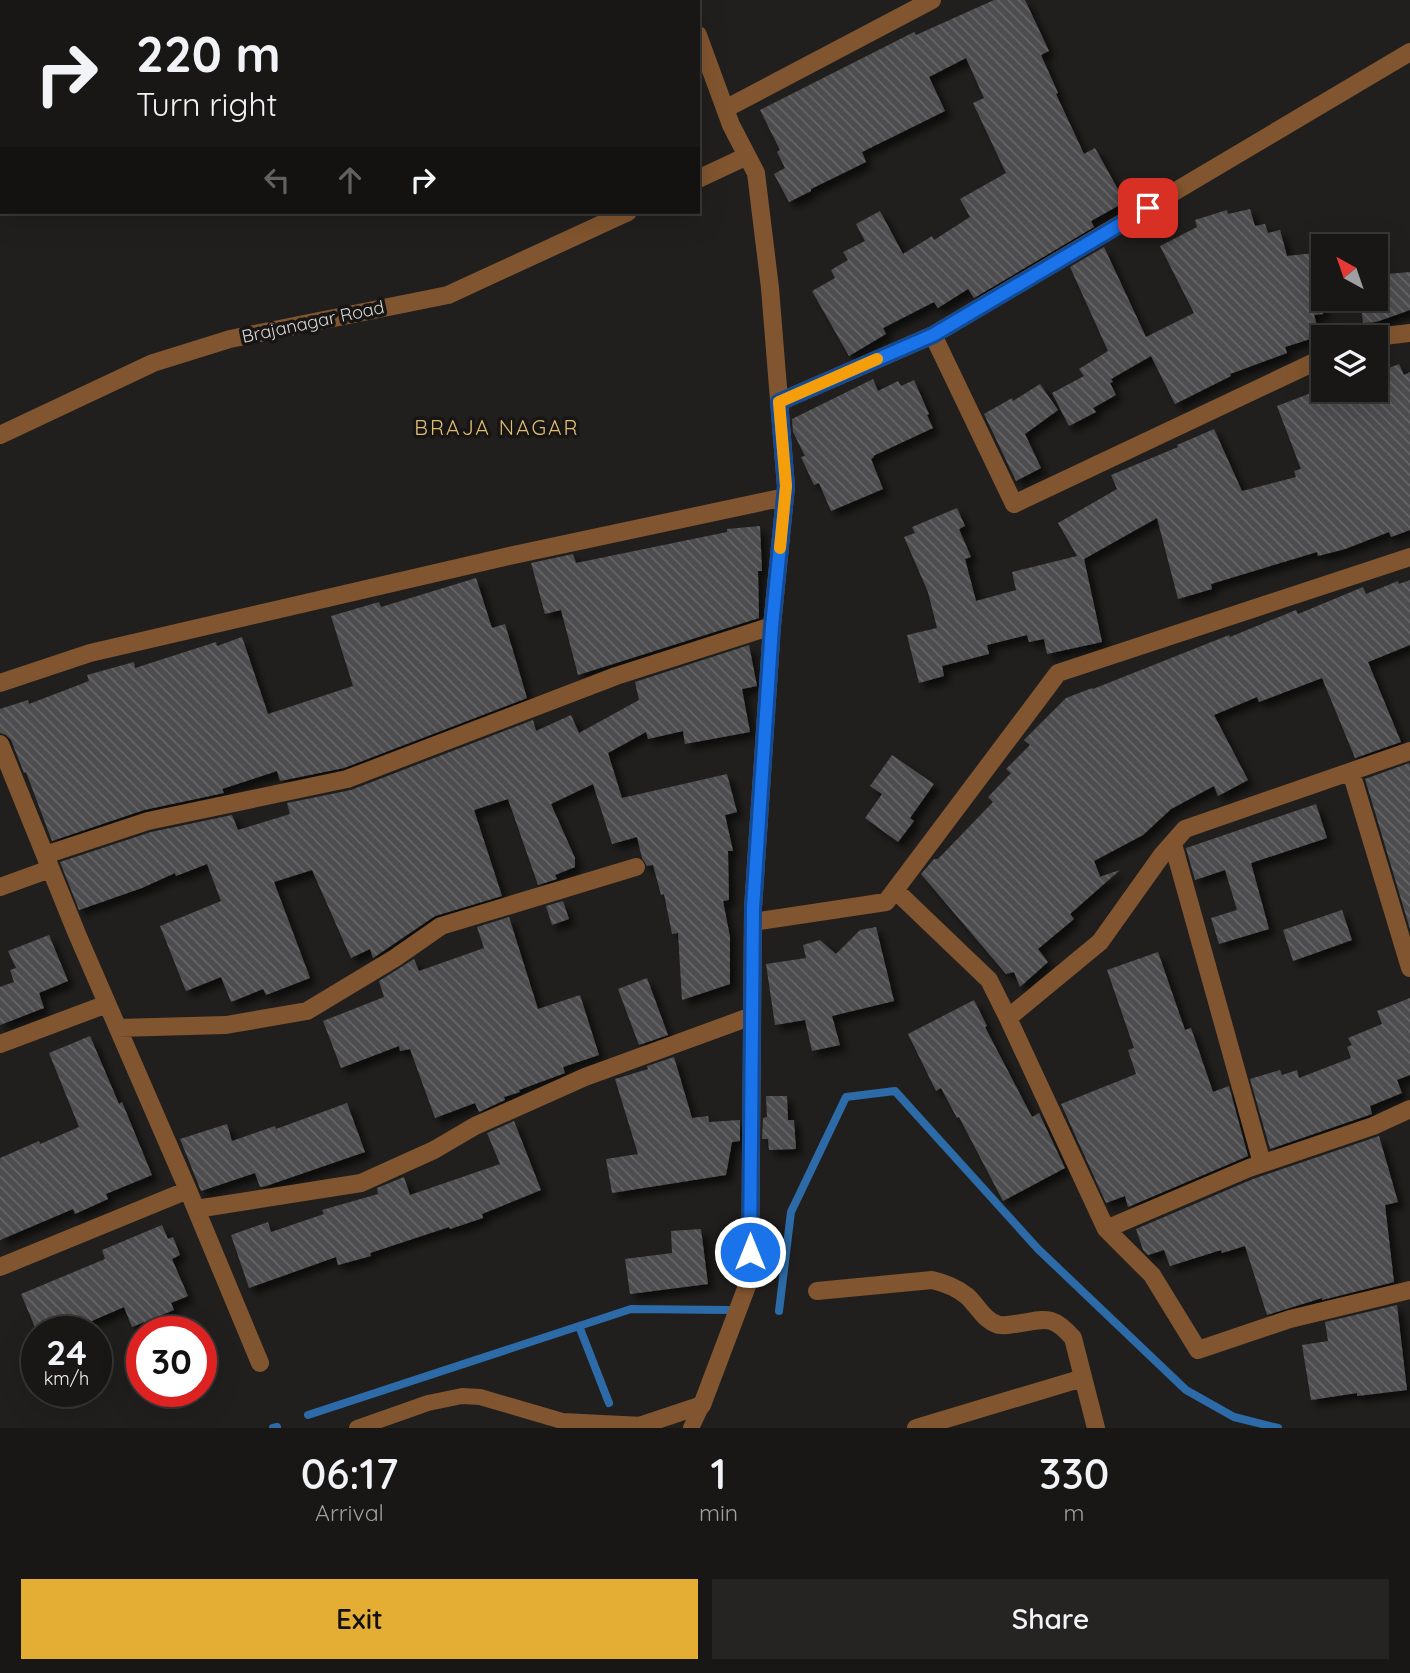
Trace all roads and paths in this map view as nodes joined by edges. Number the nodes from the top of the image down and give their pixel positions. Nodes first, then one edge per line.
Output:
1 (932, 0) edge
2 (700, 40) edge
3 (1410, 52) edge
4 (725, 109) junction
5 (747, 156) junction
6 (700, 178) edge
7 (624, 214) edge
8 (1410, 334) edge
9 (933, 335) junction
10 (1388, 336) edge
11 (1311, 364) edge
12 (779, 402) junction
13 (0, 435) edge
14 (785, 497) junction
15 (1410, 557) edge
16 (772, 626) junction
17 (0, 683) edge
18 (0, 744) edge
19 (1410, 751) edge
20 (1351, 772) junction
21 (1173, 844) junction
22 (48, 862) junction
23 (636, 867) dead end
24 (0, 887) edge
25 (895, 890) junction
26 (753, 922) junction
27 (1410, 968) edge
28 (107, 1004) junction
29 (752, 1016) junction
30 (1008, 1017) junction
31 (118, 1028) junction
32 (0, 1044) edge
33 (1410, 1109) edge
34 (1262, 1163) junction
35 (188, 1190) junction
36 (196, 1209) junction
37 (1106, 1229) junction
38 (0, 1267) edge
39 (1410, 1290) edge
40 (817, 1291) dead end
41 (260, 1363) dead end
42 (1083, 1378) junction
43 (702, 1405) junction
44 (638, 1426) edge
45 (357, 1428) edge
46 (691, 1428) edge
47 (916, 1428) edge
48 (1096, 1428) edge

1 - 4 street
2 - 4 street
3 - 9 street
4 - 5 street
5 - 6 street
5 - 12 street
7 - 13 street, Brajanagar Road
8 - 10 street
9 - 11 street
9 - 12 street
12 - 14 street
14 - 16 street
14 - 17 street
15 - 25 street
16 - 22 street
16 - 26 street
18 - 22 street
19 - 20 street
20 - 21 street
20 - 27 street
21 - 30 street
21 - 34 street
22 - 24 street
22 - 28 street
23 - 31 street
25 - 26 street
25 - 30 street
26 - 29 street
28 - 31 street
28 - 32 street
29 - 36 street
29 - 43 street
30 - 37 street
31 - 35 street
33 - 34 street
34 - 37 street
35 - 36 street
35 - 38 street
36 - 41 street
37 - 39 street
40 - 42 street
42 - 47 street
42 - 48 street
43 - 44 street
43 - 46 lane
44 - 45 lane

